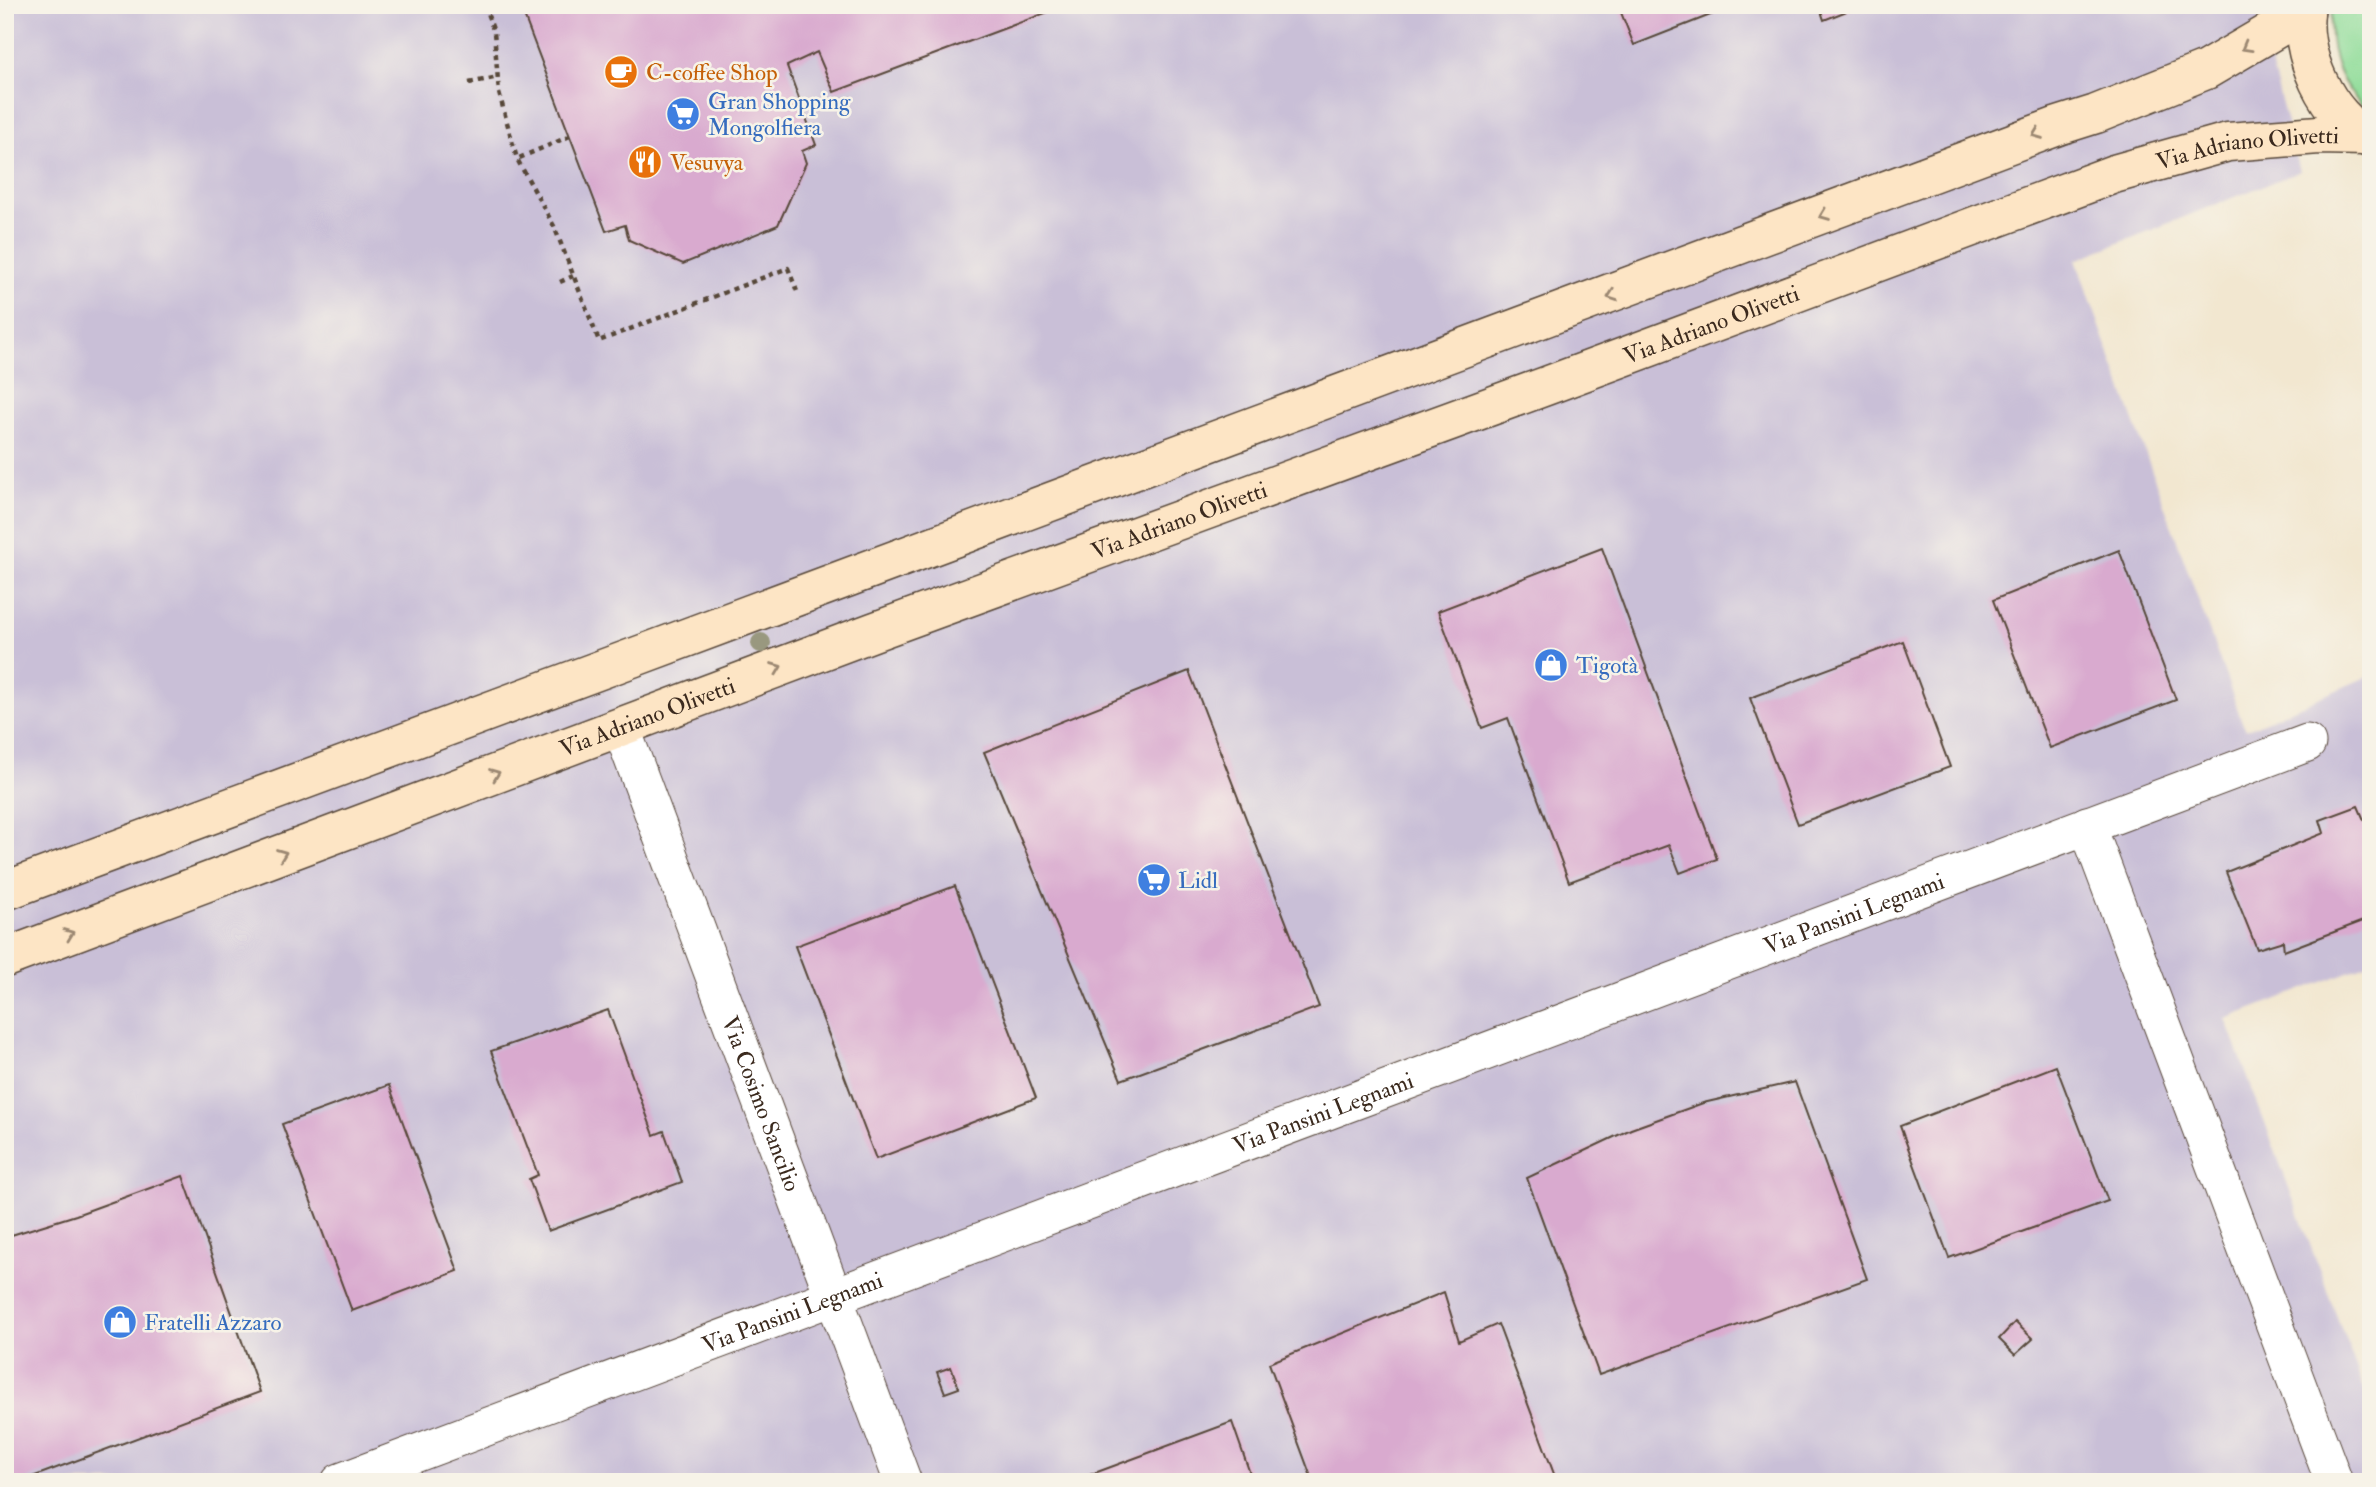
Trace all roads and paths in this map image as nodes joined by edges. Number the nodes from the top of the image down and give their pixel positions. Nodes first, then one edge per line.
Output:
1 (484, 5) edge
2 (2306, 9) edge
3 (498, 77) junction
4 (469, 83) dead end
5 (570, 136) dead end
6 (2368, 138) edge
7 (517, 159) junction
8 (573, 276) junction
9 (560, 282) dead end
10 (798, 295) dead end
11 (621, 727) junction
12 (2307, 743) dead end
13 (2087, 825) junction
14 (5, 891) edge
15 (5, 958) edge
16 (833, 1296) junction
17 (340, 1482) edge
18 (903, 1482) edge
19 (2334, 1482) edge

1 - 3 path
2 - 6 street, Via Adriano Olivetti
2 -> 14 street, Via Adriano Olivetti
3 - 4 path
3 - 7 path
5 - 7 path
11 -> 6 street, Via Adriano Olivetti
7 - 8 path
8 - 9 path
8 - 10 path
15 -> 11 street, Via Adriano Olivetti
11 - 16 street, Via Cosimo Sancilio
12 - 13 street, Via Pansini Legnami
13 - 16 street, Via Pansini Legnami
13 - 19 street
16 - 17 street, Via Pansini Legnami
16 - 18 street, Via Cosimo Sancilio

